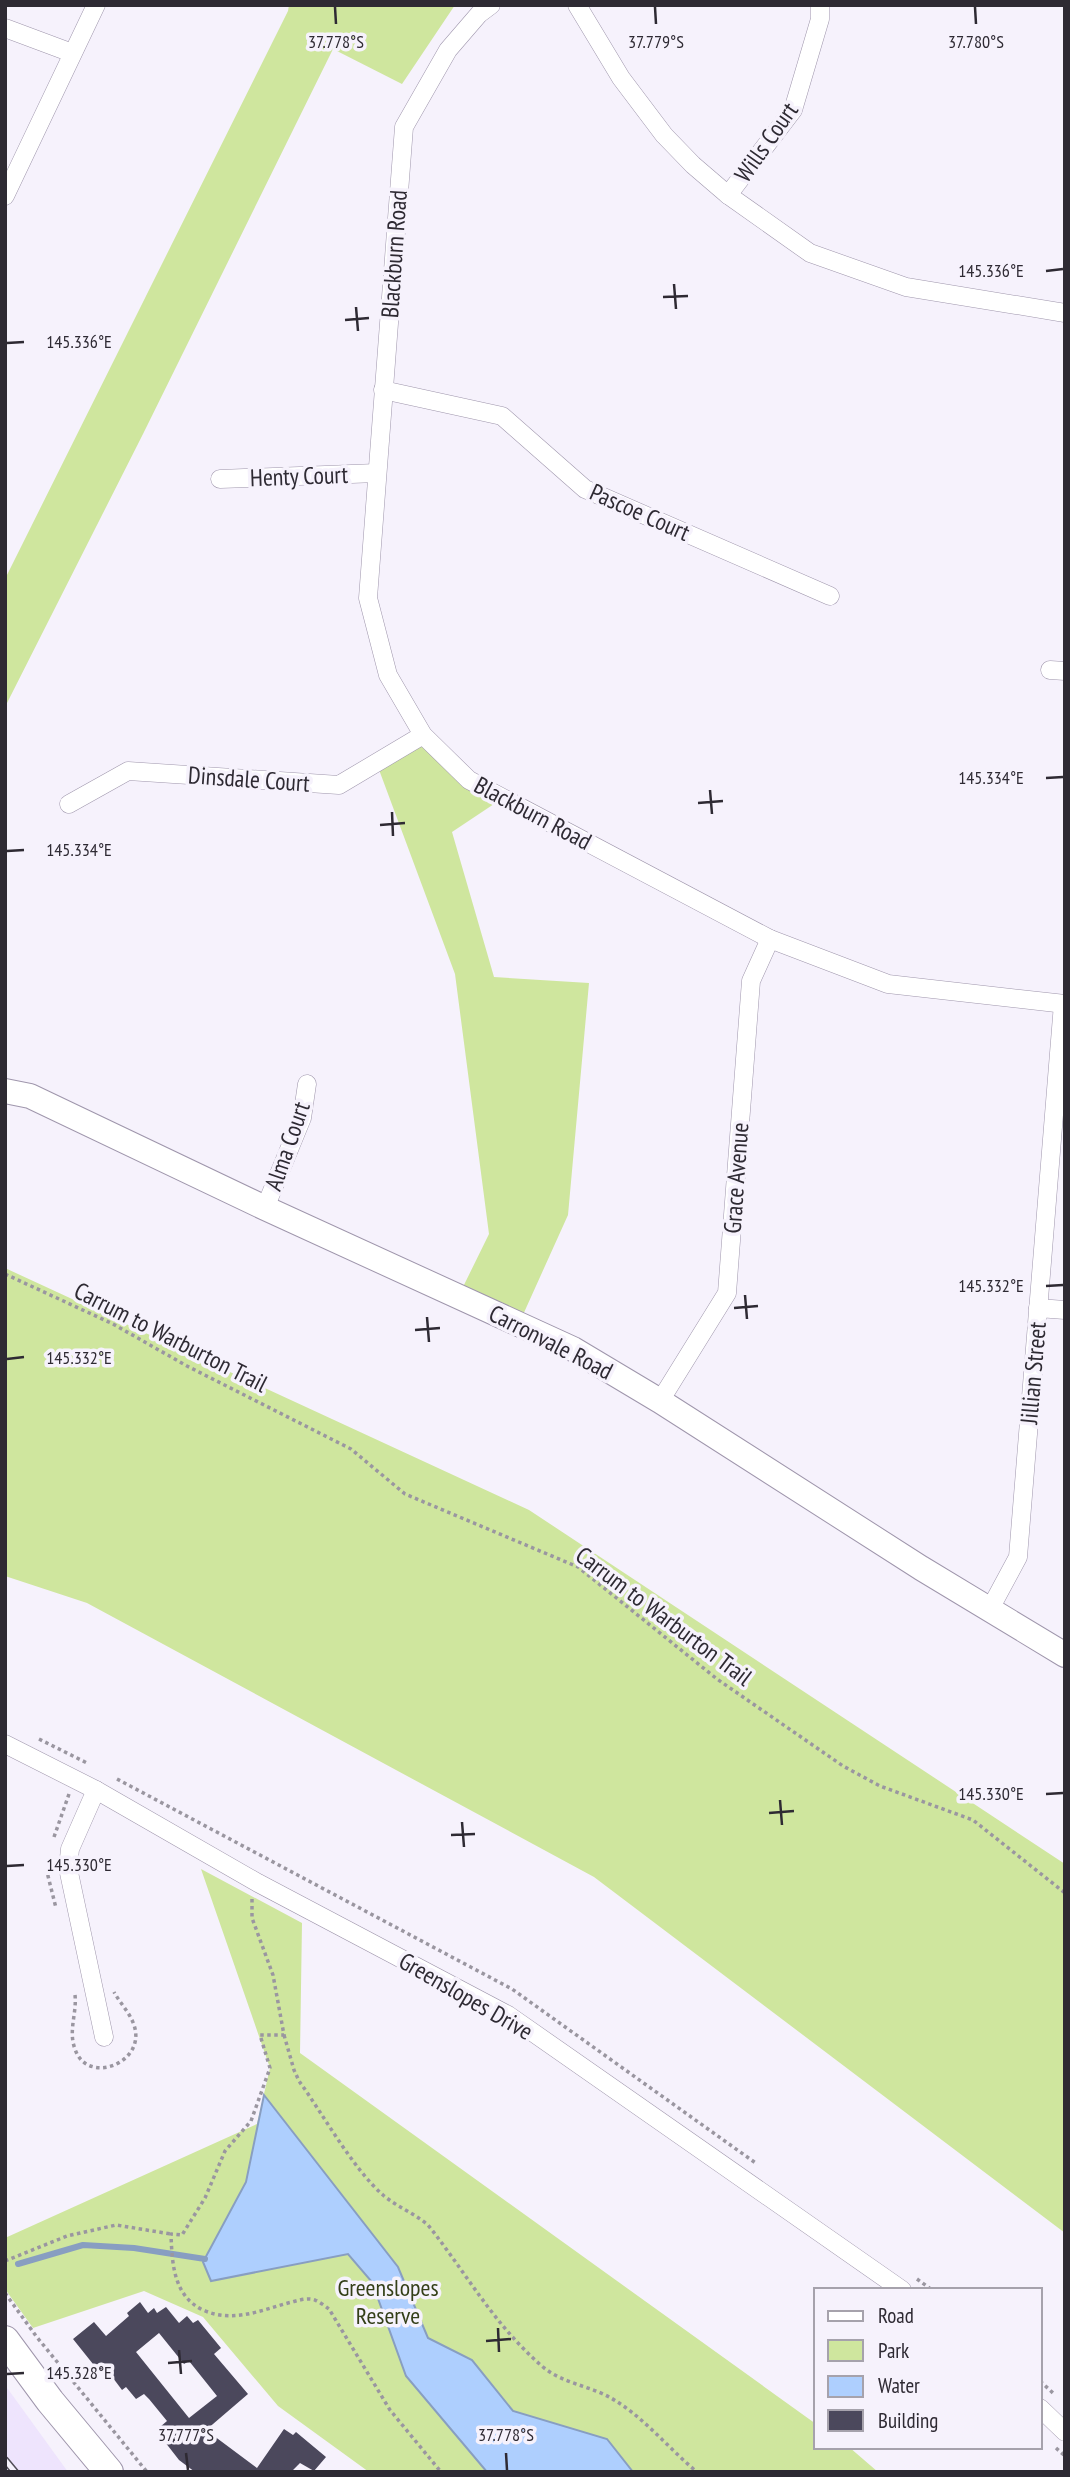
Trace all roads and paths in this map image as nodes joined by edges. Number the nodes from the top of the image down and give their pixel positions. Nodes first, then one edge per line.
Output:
1 (96, 5) edge
2 (491, 5) edge
3 (577, 5) edge
4 (820, 5) edge
5 (5, 28) edge
6 (72, 53) junction
7 (728, 195) junction
8 (5, 196) edge
9 (1065, 313) edge
10 (383, 390) junction
11 (377, 473) junction
12 (220, 479) dead end
13 (830, 596) dead end
14 (423, 735) junction
15 (69, 804) dead end
16 (770, 939) junction
17 (1064, 1004) edge
18 (307, 1084) dead end
19 (5, 1091) edge
20 (265, 1208) junction
21 (5, 1274) edge
22 (1038, 1308) junction
23 (1065, 1310) edge
24 (660, 1401) junction
25 (990, 1609) junction
26 (1065, 1655) edge
27 (5, 1744) edge
28 (96, 1790) junction
29 (69, 1794) dead end
30 (52, 1843) dead end
31 (48, 1865) dead end
32 (258, 1883) junction
33 (1065, 1893) edge
34 (58, 1917) dead end
35 (113, 1991) dead end
36 (74, 1992) dead end
37 (285, 2035) junction
38 (104, 2037) dead end
39 (171, 2234) junction
40 (5, 2261) edge
41 (898, 2288) edge
42 (5, 2293) edge
43 (5, 2340) edge
44 (1042, 2411) edge
45 (1065, 2432) edge
46 (109, 2472) edge
47 (147, 2472) edge
48 (441, 2472) edge
49 (697, 2472) edge

1 - 6 street
2 - 10 street, Blackburn Road
3 - 7 street
4 - 7 street, Wills Court
5 - 6 street
6 - 8 street
7 - 9 street
10 - 11 street, Blackburn Road
10 - 13 street, Pascoe Court
11 - 12 street, Henty Court
11 - 14 street, Blackburn Road
14 - 15 street, Dinsdale Court
14 - 16 street, Blackburn Road
16 - 17 street, Blackburn Road
16 - 24 street, Grace Avenue
17 - 22 street, Jillian Street
18 - 20 street, Alma Court
19 - 20 street, Carronvale Road
20 - 24 street, Carronvale Road
21 - 33 path, Carrum to Warburton Trail
22 - 23 street
22 - 25 street, Jillian Street
24 - 25 street, Carronvale Road
25 - 26 street, Carronvale Road
27 - 28 street, Greenslopes Drive
28 - 32 street, Greenslopes Drive
28 - 38 street
29 - 30 path
31 - 34 path
32 - 37 path
32 - 41 street, Greenslopes Drive
35 - 36 path
37 - 39 path
37 - 49 path
39 - 40 path
39 - 48 path
42 - 47 path
43 - 46 main road
44 - 45 street

